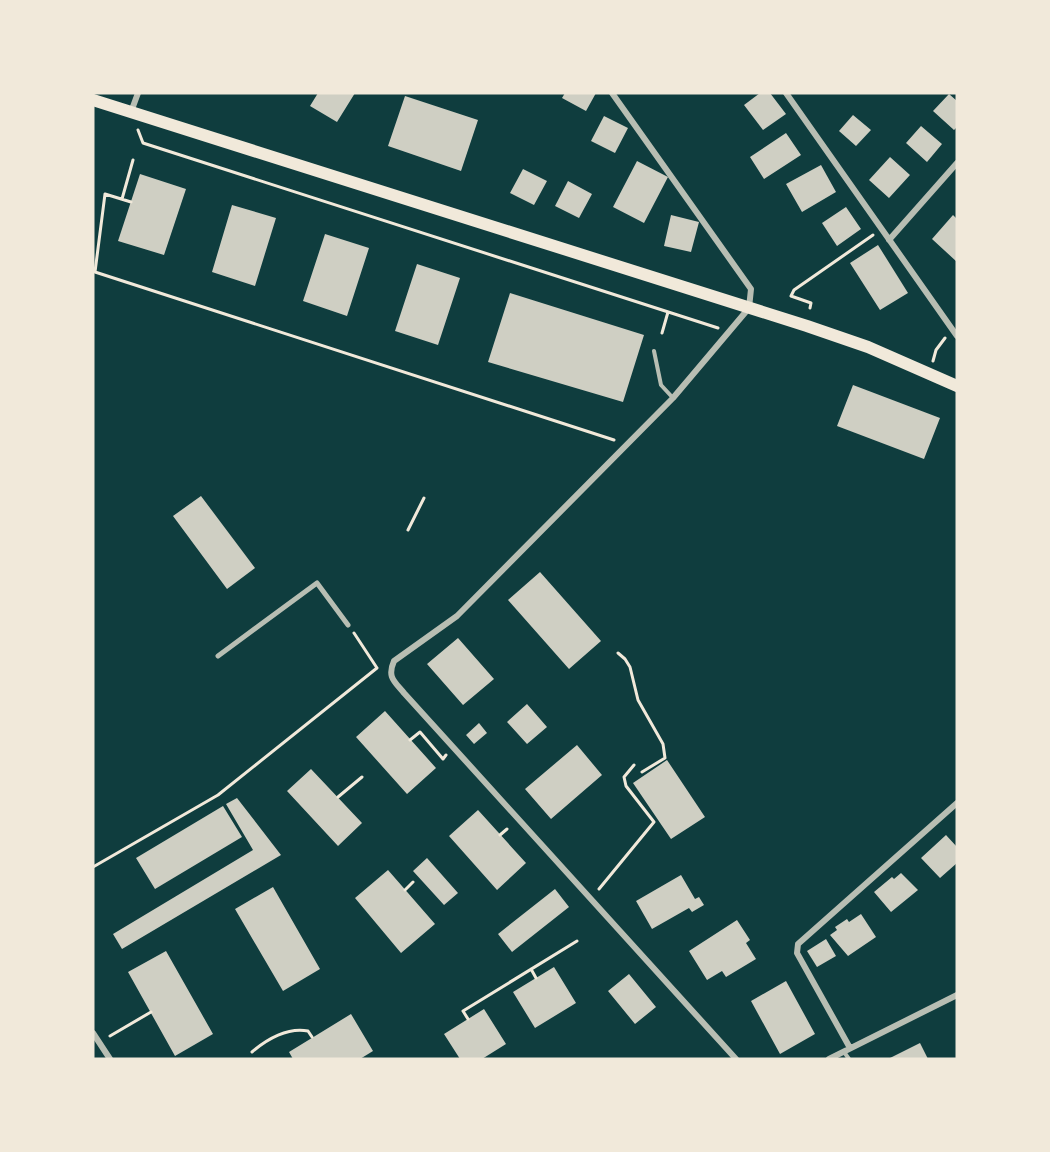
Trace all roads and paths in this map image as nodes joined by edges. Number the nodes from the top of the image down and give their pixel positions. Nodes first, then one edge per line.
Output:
1 (138, 93) edge
2 (612, 93) edge
3 (786, 93) edge
4 (93, 100) edge
5 (131, 112) junction
6 (133, 160) dead end
7 (957, 163) edge
8 (122, 199) junction
9 (131, 202) dead end
10 (881, 229) junction
11 (889, 240) junction
12 (749, 308) junction
13 (810, 308) dead end
14 (668, 312) junction
15 (685, 317) dead end
16 (662, 333) dead end
17 (947, 335) dead end
18 (957, 336) edge
19 (936, 350) dead end
20 (654, 351) dead end
21 (957, 386) edge
22 (673, 398) junction
23 (614, 440) dead end
24 (424, 498) dead end
25 (408, 530) dead end
26 (348, 625) joint
27 (618, 652) dead end
28 (218, 656) dead end
29 (411, 740) dead end
30 (447, 753) dead end
31 (634, 765) dead end
32 (642, 772) dead end
33 (362, 777) dead end
34 (338, 796) dead end
35 (957, 803) edge
36 (507, 829) dead end
37 (500, 835) dead end
38 (93, 867) edge
39 (413, 882) dead end
40 (599, 889) dead end
41 (405, 890) dead end
42 (578, 941) dead end
43 (531, 969) junction
44 (537, 978) dead end
45 (957, 995) edge
46 (151, 1012) dead end
47 (468, 1019) dead end
48 (93, 1033) edge
49 (108, 1037) dead end
50 (312, 1037) dead end
51 (850, 1048) junction
52 (252, 1052) dead end
53 (844, 1052) junction
54 (110, 1059) edge
55 (736, 1059) edge
56 (829, 1059) edge
57 (849, 1059) edge

1 - 5 street
2 - 12 street
3 - 10 street
4 - 5 main road
5 - 12 main road
5 - 14 path
6 - 8 path
7 - 11 street
8 - 9 path
8 - 23 path
10 - 11 street
10 - 13 path
11 - 18 street
12 - 21 main road
12 - 22 street
14 - 15 path
14 - 16 path
17 - 19 path
20 - 22 lane
22 - 55 street
24 - 25 path
26 - 28 street
26 - 38 path
27 - 32 path
29 - 30 path
31 - 40 path
33 - 34 path
35 - 51 street
36 - 37 path
39 - 41 path
42 - 43 path
43 - 44 path
43 - 47 path
45 - 51 street
46 - 49 path
48 - 54 street
50 - 52 path
51 - 53 street
53 - 56 street
53 - 57 lane

